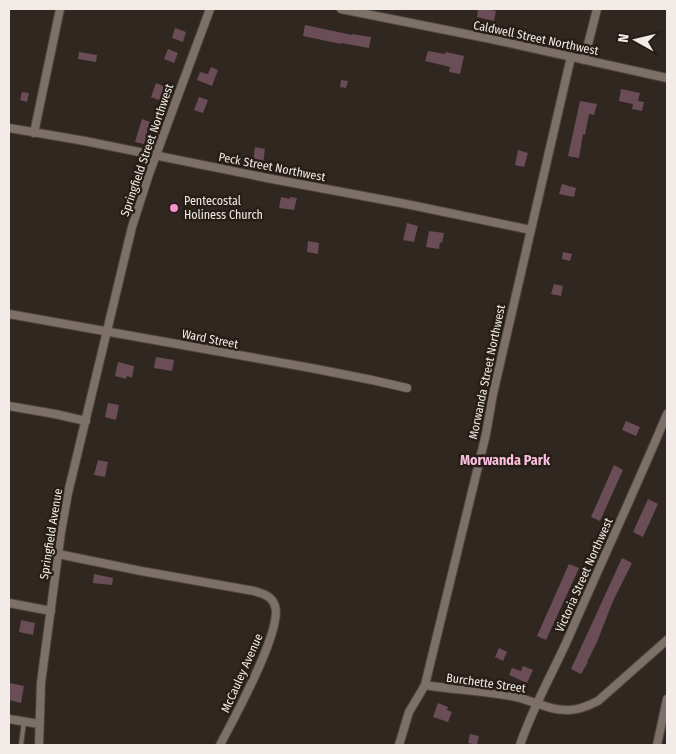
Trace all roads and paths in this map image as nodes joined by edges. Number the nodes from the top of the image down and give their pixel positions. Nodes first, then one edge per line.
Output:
1 (60, 9) edge
2 (210, 9) edge
3 (341, 9) edge
4 (597, 9) edge
5 (571, 57) junction
6 (584, 60) junction
7 (667, 78) edge
8 (9, 128) edge
9 (34, 133) junction
10 (156, 155) junction
11 (531, 230) junction
12 (9, 314) edge
13 (107, 331) junction
14 (407, 388) dead end
15 (9, 406) edge
16 (667, 414) edge
17 (86, 421) junction
18 (58, 554) junction
19 (9, 603) edge
20 (51, 612) junction
21 (667, 640) edge
22 (425, 685) junction
23 (667, 699) edge
24 (537, 703) junction
25 (9, 719) edge
26 (24, 722) junction
27 (39, 724) junction
28 (21, 745) edge
29 (39, 745) edge
30 (220, 745) edge
31 (399, 745) edge
32 (520, 745) edge
33 (657, 745) edge

1 - 9 street
2 - 10 street, Springfield Street Northwest
3 - 5 street, Caldwell Street Northwest
4 - 6 street
5 - 6 street, Caldwell Street Northwest
5 - 11 street, Morwanda Street Northwest
6 - 7 street, Caldwell Street Northwest
8 - 9 street, Peck Street Northwest
9 - 10 street, Peck Street Northwest
10 - 11 street, Peck Street Northwest
10 - 13 street, Springfield Street Northwest
11 - 22 street, Morwanda Street Northwest
12 - 13 street, Ward Street
13 - 14 street, Ward Street
13 - 17 street, Springfield Avenue
15 - 17 street
16 - 24 street, Victoria Street Northwest
17 - 18 street, Springfield Avenue
18 - 20 street, Springfield Avenue
18 - 30 street, McCauley Avenue
19 - 20 street
20 - 27 street, Springfield Avenue
21 - 24 street, Burchette Street
22 - 24 street, Burchette Street
22 - 31 street, Morwanda Street Northwest
23 - 33 street
24 - 32 street, Victoria Street Northwest
25 - 26 street
26 - 27 street
26 - 28 lane
27 - 29 street, Springfield Avenue

